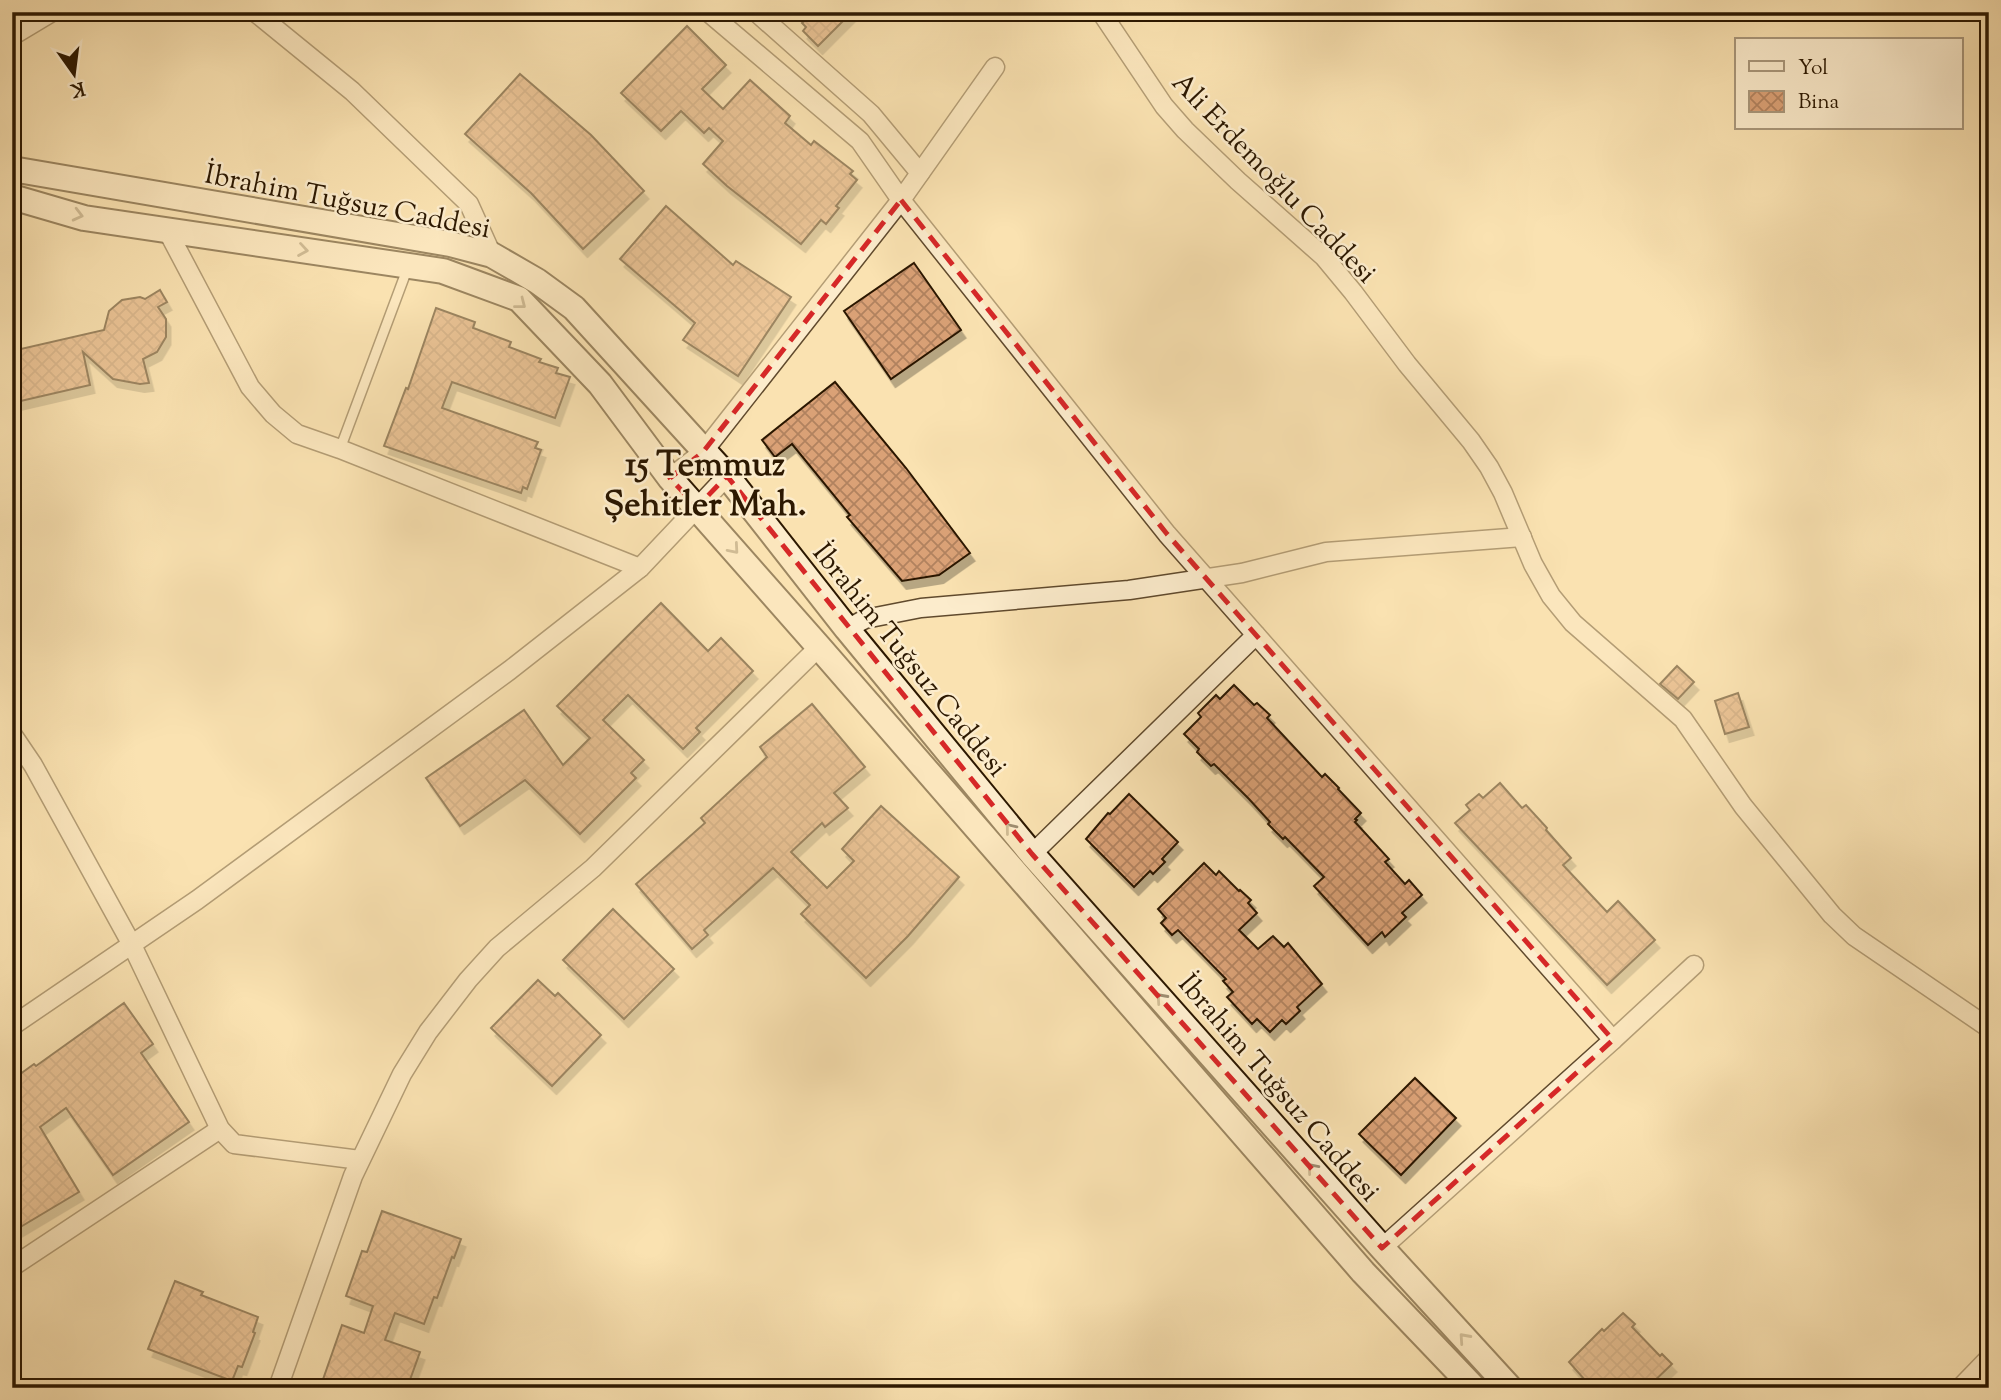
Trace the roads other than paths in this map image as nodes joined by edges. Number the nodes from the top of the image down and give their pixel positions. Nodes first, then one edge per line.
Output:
1 (52, 12) edge
2 (255, 12) edge
3 (708, 12) edge
4 (756, 12) edge
5 (1101, 12) edge
6 (12, 36) edge
7 (995, 67) dead end
8 (12, 169) edge
9 (920, 173) junction
10 (12, 197) edge
11 (901, 200) junction
12 (167, 230) junction
13 (492, 255) junction
14 (408, 266) junction
15 (340, 449) junction
16 (703, 452) junction
17 (727, 476) junction
18 (670, 478) junction
19 (697, 507) junction
20 (1522, 537) junction
21 (640, 568) junction
22 (1207, 579) junction
23 (847, 629) junction
24 (1256, 635) junction
25 (820, 647) junction
26 (12, 734) edge
27 (1032, 854) junction
28 (132, 945) junction
29 (1694, 965) dead end
30 (12, 1026) edge
31 (1989, 1028) edge
32 (1613, 1040) junction
33 (220, 1129) junction
34 (360, 1160) junction
35 (1382, 1248) junction
36 (12, 1266) edge
37 (1989, 1358) edge
38 (1487, 1363) junction
39 (1468, 1386) edge
40 (278, 1388) edge
41 (1510, 1388) edge
42 (1960, 1388) edge

1 - 6 street
2 - 13 street
3 - 11 street
4 - 9 street
5 - 20 street, Ali Erdemoğlu Caddesi
7 - 9 street
8 - 13 street, İbrahim Tuğsuz Caddesi
9 - 11 street
10 -> 12 street, İbrahim Tuğsuz Caddesi
11 - 16 street
11 - 22 street
12 -> 14 street, İbrahim Tuğsuz Caddesi
12 - 15 street
13 - 16 street, İbrahim Tuğsuz Caddesi
14 - 15 lane
14 -> 18 street, İbrahim Tuğsuz Caddesi
15 - 21 street
16 - 17 street, İbrahim Tuğsuz Caddesi
16 - 18 street
17 - 19 street
17 - 23 street, İbrahim Tuğsuz Caddesi
18 - 19 street, İbrahim Tuğsuz Caddesi
19 - 21 street
19 -> 25 street, İbrahim Tuğsuz Caddesi
20 - 22 street
20 - 31 street, Ali Erdemoğlu Caddesi
21 - 28 street
22 - 23 street
22 - 24 street
27 -> 23 street, İbrahim Tuğsuz Caddesi
24 - 27 street
24 - 32 street
25 - 34 street
25 - 39 street, İbrahim Tuğsuz Caddesi
26 - 28 street
35 -> 27 street, İbrahim Tuğsuz Caddesi
28 - 30 street
28 - 33 street
29 - 32 street
32 - 35 street
33 - 34 street
33 - 36 street
34 - 40 street
38 -> 35 street, İbrahim Tuğsuz Caddesi
37 - 42 street
38 - 39 street
38 - 41 street, İbrahim Tuğsuz Caddesi

